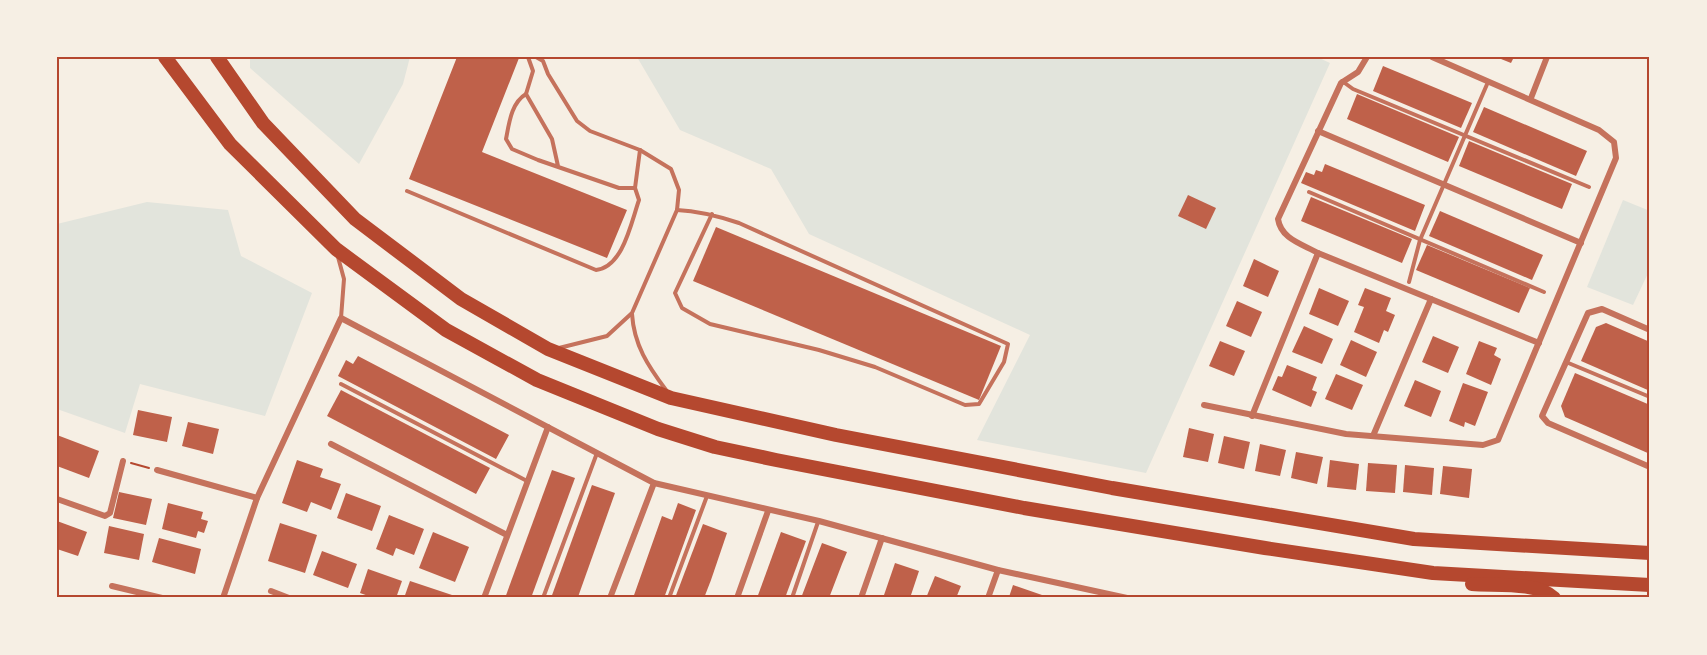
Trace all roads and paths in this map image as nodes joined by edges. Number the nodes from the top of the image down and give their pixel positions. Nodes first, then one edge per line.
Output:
1 (165, 57) edge
2 (217, 57) edge
3 (528, 57) edge
4 (536, 57) edge
5 (1367, 57) edge
6 (1432, 57) edge
7 (1547, 57) edge
8 (1342, 81) junction
9 (1488, 81) junction
10 (526, 94) junction
11 (1531, 98) junction
12 (1318, 131) junction
13 (1463, 136) junction
14 (640, 150) junction
15 (558, 166) junction
16 (1442, 184) junction
17 (635, 188) junction
18 (1589, 188) dead end
19 (407, 191) dead end
20 (1310, 192) dead end
21 (677, 210) junction
22 (712, 214) junction
23 (1420, 240) junction
24 (1581, 243) junction
25 (336, 249) junction
26 (1318, 253) junction
27 (1409, 282) dead end
28 (1544, 292) dead end
29 (1431, 299) junction
30 (632, 313) junction
31 (341, 318) junction
32 (1650, 330) edge
33 (1539, 343) junction
34 (548, 350) junction
35 (1566, 362) junction
36 (341, 384) dead end
37 (1650, 397) edge
38 (671, 398) junction
39 (1204, 405) dead end
40 (1252, 416) junction
41 (548, 427) junction
42 (1372, 436) junction
43 (331, 444) dead end
44 (597, 453) junction
45 (123, 461) joint
46 (1650, 467) edge
47 (157, 470) joint
48 (527, 482) junction
49 (654, 483) junction
50 (707, 496) junction
51 (257, 498) junction
52 (57, 500) edge
53 (768, 511) junction
54 (819, 521) junction
55 (507, 535) junction
56 (882, 538) junction
57 (1650, 553) edge
58 (998, 570) junction
59 (1433, 573) junction
60 (1650, 585) edge
61 (112, 586) dead end
62 (271, 591) dead end
63 (1114, 597) edge
64 (162, 598) edge
65 (223, 598) edge
66 (289, 598) edge
67 (484, 598) edge
68 (543, 598) edge
69 (610, 598) edge
70 (669, 598) edge
71 (737, 598) edge
72 (792, 598) edge
73 (861, 598) edge
74 (987, 598) edge
75 (1127, 598) edge
76 (1554, 598) edge

1 - 25 highway
2 - 34 highway
3 - 10 lane
4 - 14 lane
5 - 8 street
6 - 9 street
7 - 11 street
8 - 12 street
8 - 13 lane
9 - 11 street
9 - 13 lane
10 - 15 lane
10 - 15 lane
11 - 24 street
12 - 16 street
12 - 26 street
13 - 16 lane
13 - 18 lane
14 - 17 lane
14 - 21 lane
15 - 17 lane
16 - 23 lane
16 - 24 street
17 - 19 lane
20 - 23 lane
21 - 22 lane
21 - 30 lane
22 - 22 lane
23 - 27 lane
23 - 28 lane
24 - 33 street
25 - 31 lane
25 - 59 highway
26 - 29 street
26 - 40 street
29 - 33 street
29 - 42 street
30 - 34 lane
30 - 38 lane
31 - 41 street
31 - 51 street
32 - 35 street
33 - 42 street
34 - 38 highway
35 - 37 lane
35 - 46 street
36 - 48 lane
38 - 57 highway
39 - 40 street
40 - 42 street
41 - 44 street
41 - 48 street
43 - 55 street
44 - 49 street
44 - 68 lane
45 - 47 path
45 - 52 street
47 - 51 street
48 - 55 street
49 - 50 street
49 - 69 street
50 - 53 street
50 - 70 lane
51 - 65 street
53 - 54 street
53 - 71 street
54 - 56 street
54 - 72 lane
55 - 67 street
56 - 58 street
56 - 73 street
58 - 63 street
58 - 74 street
59 - 60 highway
59 - 76 highway
61 - 64 street
62 - 66 street
63 - 75 street

